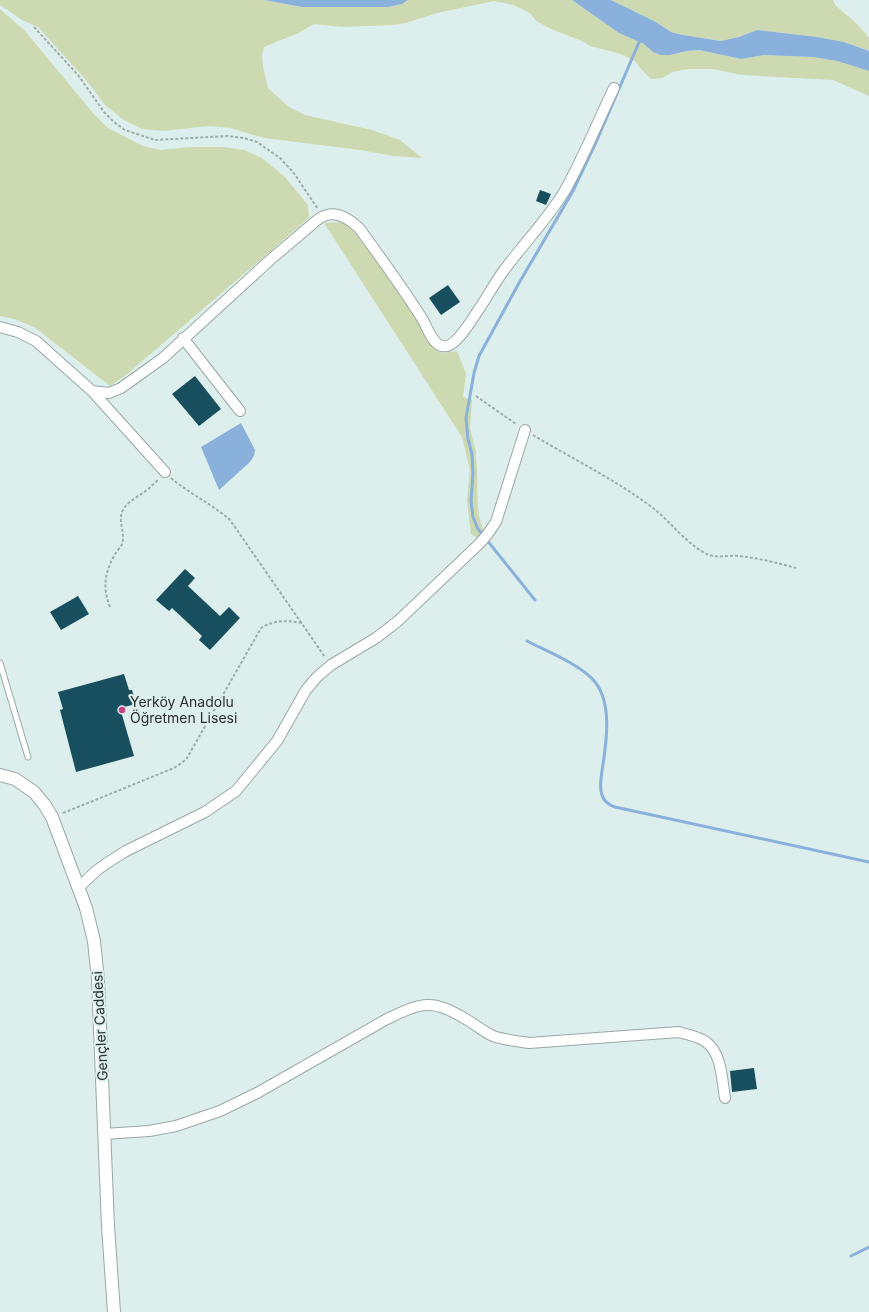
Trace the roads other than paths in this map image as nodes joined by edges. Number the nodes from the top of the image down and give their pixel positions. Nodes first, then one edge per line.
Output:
1 (614, 88) dead end
2 (0, 327) edge
3 (183, 338) junction
4 (92, 392) junction
5 (240, 411) dead end
6 (525, 430) road end
7 (165, 472) road end
8 (0, 664) edge
9 (28, 757) dead end
10 (0, 775) edge
11 (79, 887) junction
12 (725, 1098) dead end
13 (104, 1134) junction
14 (114, 1312) edge

1 - 3 street
2 - 4 street
3 - 4 street
3 - 5 street
4 - 7 street
6 - 11 street
8 - 9 lane
10 - 11 street, Gençler Caddesi
11 - 13 street, Gençler Caddesi
12 - 13 street
13 - 14 street, Gençler Caddesi

